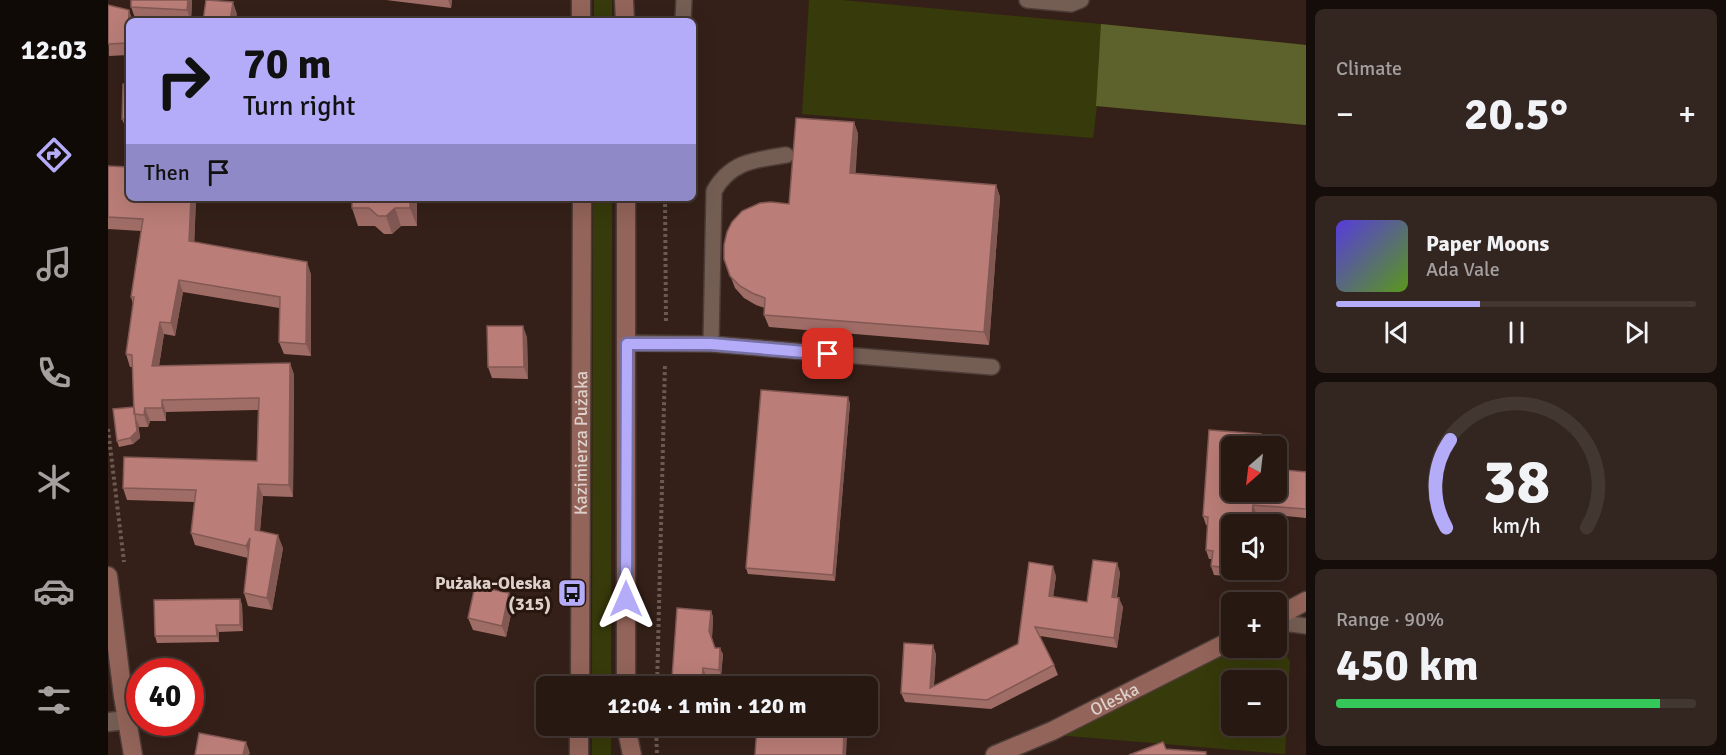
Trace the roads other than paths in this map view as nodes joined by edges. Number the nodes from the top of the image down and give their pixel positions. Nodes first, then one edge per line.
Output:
1 (581, 0) edge
2 (624, 0) edge
3 (684, 0) edge
4 (1027, 0) edge
5 (1081, 0) edge
6 (581, 18) edge
7 (625, 18) edge
8 (683, 18) edge
9 (786, 155) dead end
10 (582, 201) edge
11 (626, 201) edge
12 (627, 344) junction
13 (711, 344) junction
14 (992, 367) dead end
15 (108, 576) edge
16 (1306, 601) edge
17 (1287, 610) edge
18 (1287, 623) edge
19 (1306, 626) edge
20 (1221, 646) edge
21 (580, 676) edge
22 (626, 676) edge
23 (126, 720) joint
24 (108, 722) edge
25 (129, 736) edge
26 (579, 736) edge
27 (626, 736) edge
28 (628, 736) edge
29 (133, 755) edge
30 (579, 755) edge
31 (625, 755) edge
32 (632, 755) edge
33 (995, 755) edge

1 - 6 street
2 - 7 street
3 - 8 lane
4 - 5 lane
9 - 13 lane
10 - 21 street, Kazimierza Pużaka
11 - 12 street
12 - 13 lane
12 - 22 street
13 - 14 lane
15 - 23 street
16 - 17 street
18 - 19 lane
20 - 33 street, Oleska
23 - 24 street
25 - 29 street
26 - 30 street
27 - 31 street
28 - 32 street

